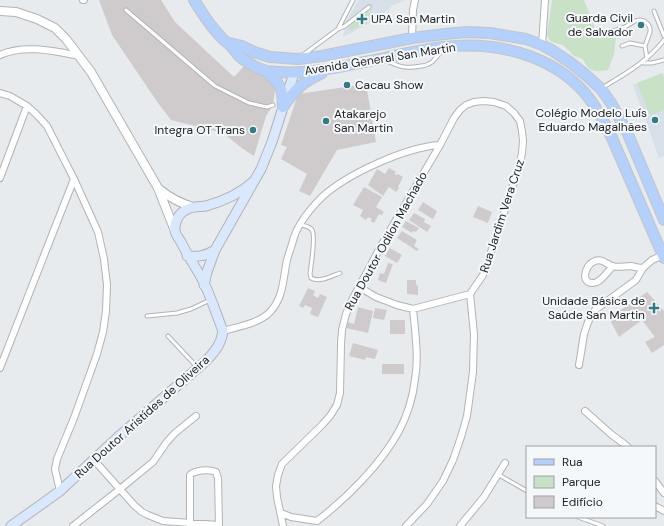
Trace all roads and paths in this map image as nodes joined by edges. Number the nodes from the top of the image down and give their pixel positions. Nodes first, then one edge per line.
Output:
1 (194, 0) edge
2 (353, 0) edge
3 (415, 0) edge
4 (545, 0) edge
5 (369, 7) dead end
6 (126, 10) dead end
7 (654, 10) dead end
8 (0, 11) edge
9 (338, 29) junction
10 (602, 34) dead end
11 (664, 36) edge
12 (412, 38) junction
13 (664, 40) edge
14 (229, 44) junction
15 (542, 45) junction
16 (622, 46) dead end
17 (645, 46) junction
18 (445, 47) junction
19 (0, 55) edge
20 (80, 56) junction
21 (322, 56) junction
22 (298, 59) junction
23 (381, 59) junction
24 (647, 59) junction
25 (664, 60) edge
26 (642, 63) junction
27 (327, 70) junction
28 (266, 71) junction
29 (294, 73) junction
30 (601, 89) junction
31 (0, 93) edge
32 (27, 106) junction
33 (278, 106) junction
34 (506, 106) joint
35 (440, 145) junction
36 (0, 178) edge
37 (74, 180) junction
38 (254, 181) junction
39 (158, 188) junction
40 (193, 207) junction
41 (664, 220) edge
42 (301, 225) junction
43 (175, 231) junction
44 (215, 250) junction
45 (187, 256) junction
46 (663, 256) edge
47 (613, 266) junction
48 (643, 268) junction
49 (340, 273) dead end
50 (204, 285) junction
51 (359, 287) junction
52 (470, 294) junction
53 (211, 300) junction
54 (414, 309) junction
55 (146, 316) dead end
56 (223, 331) junction
57 (168, 336) dead end
58 (579, 365) dead end
59 (0, 368) edge
60 (198, 368) junction
61 (585, 411) dead end
62 (196, 416) dead end
63 (627, 446) edge
64 (94, 460) junction
65 (505, 463) dead end
66 (499, 475) junction
67 (656, 482) edge
68 (120, 489) junction
69 (526, 490) edge
70 (60, 491) junction
71 (664, 493) edge
72 (281, 513) junction
73 (581, 518) edge
74 (317, 521) junction
75 (190, 525) edge
76 (219, 525) edge
77 (11, 526) edge
78 (74, 526) edge
79 (283, 526) edge
80 (312, 526) edge
81 (406, 526) edge
82 (460, 526) edge
83 (603, 526) edge

1 - 14 main road, Avenida General San Martin
2 - 9 lane
3 - 12 street
4 - 15 street
5 - 9 lane
6 - 33 lane
7 - 11 lane
8 - 20 street
9 - 22 lane
10 - 17 lane
12 - 15 main road, Avenida General San Martin
12 - 21 main road, Avenida General San Martin
13 - 24 lane
14 - 22 main road, Avenida General San Martin
14 - 28 main road, Avenida General San Martin
15 - 30 main road, Avenida General San Martin
16 - 17 lane
17 - 24 lane
18 - 23 main road, Avenida General San Martin
18 - 23 lane
18 - 46 main road, Avenida General San Martin
19 - 20 street
20 - 39 street
21 - 22 main road, Avenida General San Martin
21 - 29 main road
23 - 27 main road, Avenida General San Martin
24 - 26 lane
25 - 26 lane
26 - 30 lane
27 - 29 main road, Avenida General San Martin
27 - 33 main road
28 - 29 main road, Avenida General San Martin
28 - 33 main road
29 - 33 main road
30 - 41 main road, Avenida General San Martin
31 - 32 street
32 - 36 street
32 - 37 street
33 - 38 main road
34 - 35 street, Rua Doutor Odilon Machado
34 - 52 street, Rua Jardim Vera Cruz
35 - 42 street
35 - 51 street, Rua Doutor Odilon Machado
37 - 59 street
37 - 70 street
38 - 40 main road
38 - 44 main road
39 - 40 street
39 - 43 street
40 - 43 main road
42 - 49 lane
42 - 56 street
43 - 45 main road
44 - 45 main road
44 - 50 main road
45 - 50 main road
46 - 48 street
47 - 47 street
47 - 48 street
48 - 58 street
50 - 53 main road
51 - 54 street
51 - 72 street, Rua Doutor Odilon Machado
52 - 54 street
52 - 81 street
53 - 55 lane
53 - 56 main road
54 - 74 street
56 - 60 main road, Rua Doutor Aristídes de Oliveira
57 - 60 lane
60 - 64 main road, Rua Doutor Aristídes de Oliveira
61 - 63 street
62 - 68 street
64 - 68 street
64 - 70 main road, Rua Doutor Aristídes de Oliveira
65 - 66 street
66 - 69 lane
66 - 82 street
67 - 71 street
68 - 75 street
68 - 78 street
70 - 77 main road, Rua Doutor Aristídes de Oliveira
72 - 74 street
72 - 79 street, Rua Doutor Odilon Machado
73 - 83 lane
74 - 80 street
75 - 76 street
75 - 76 street

